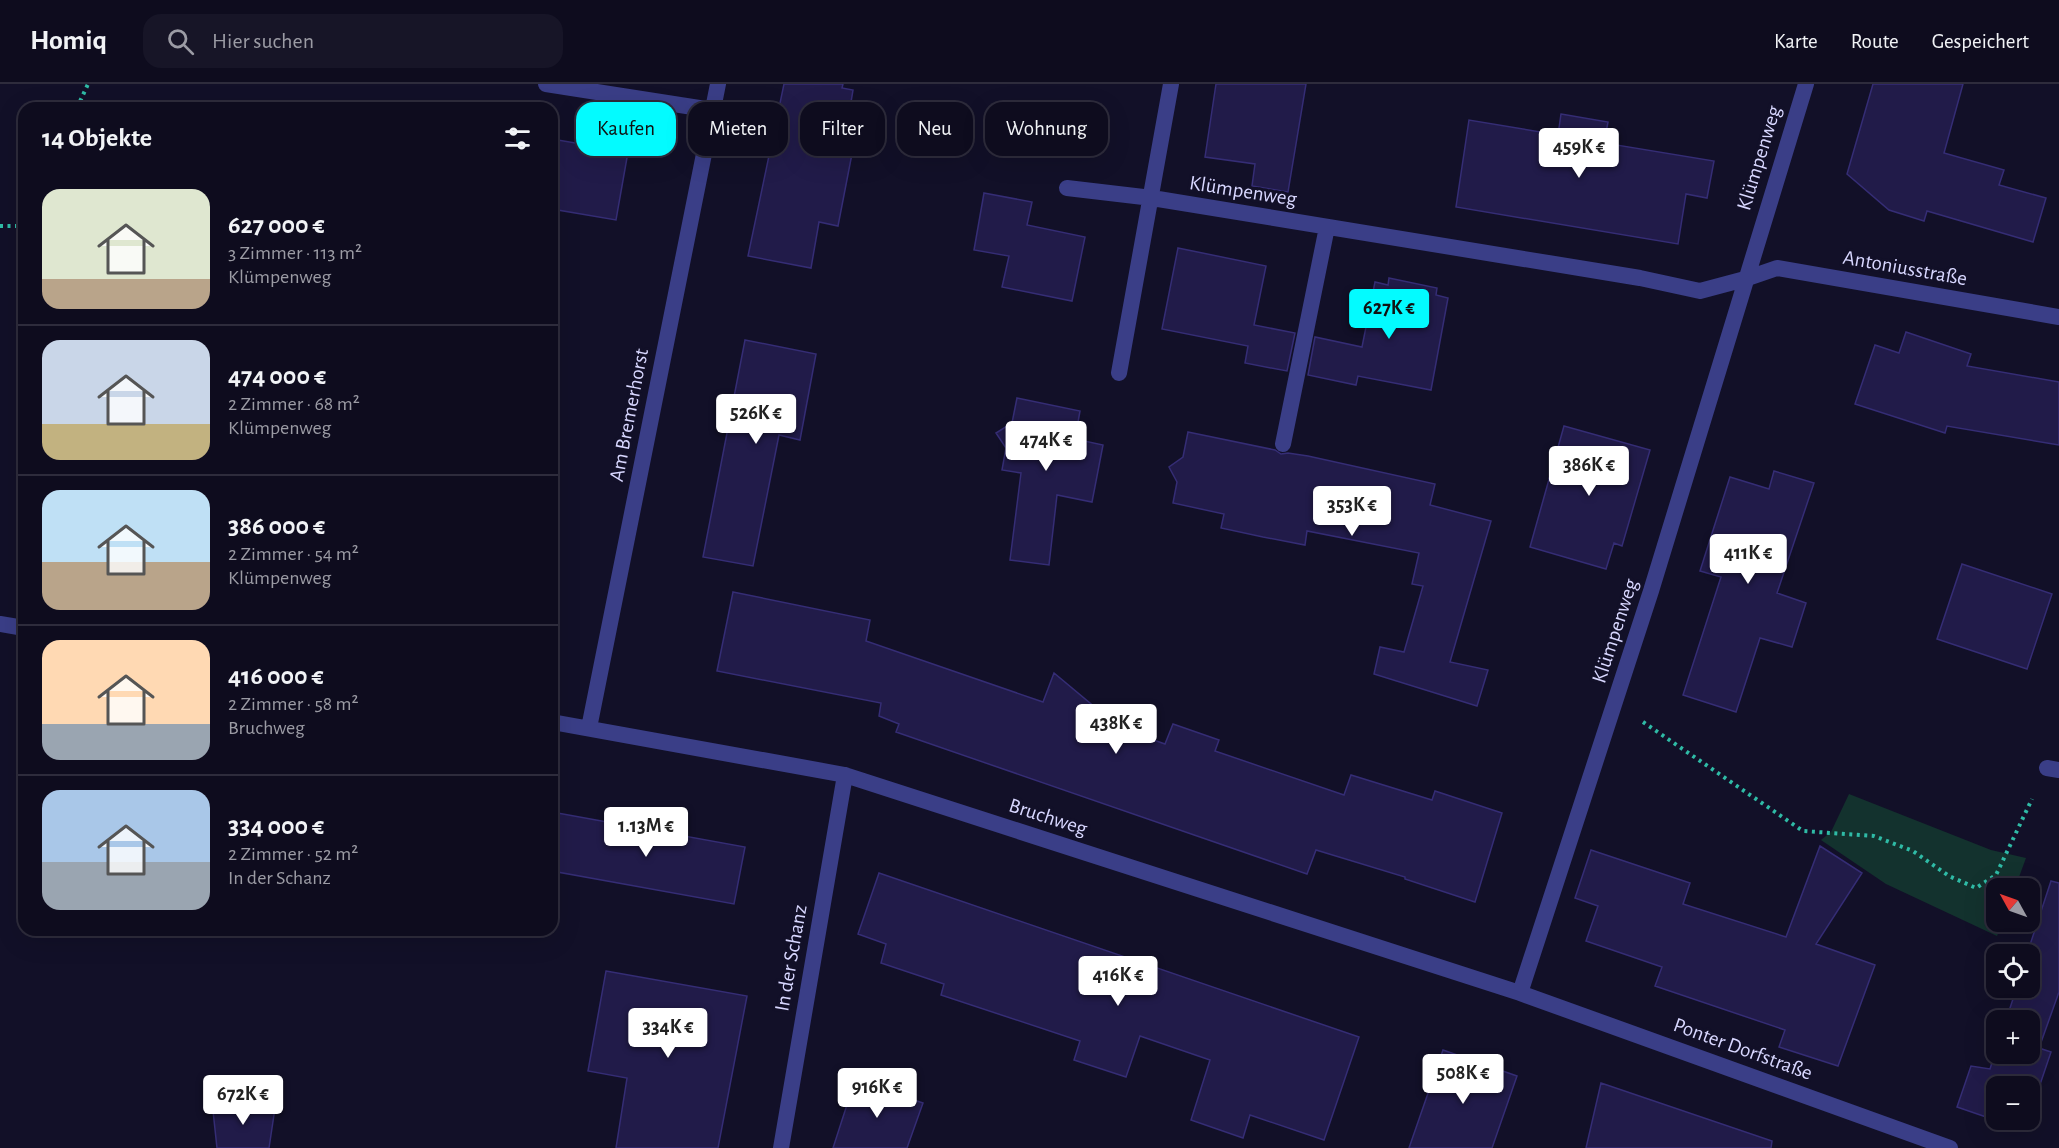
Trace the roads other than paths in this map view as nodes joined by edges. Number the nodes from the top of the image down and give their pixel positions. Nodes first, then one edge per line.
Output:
1 (546, 84) edge
2 (718, 84) edge
3 (1171, 84) edge
4 (1806, 84) edge
5 (714, 102) edge
6 (688, 106) edge
7 (703, 156) edge
8 (1067, 188) dead end
9 (1152, 198) junction
10 (1327, 227) junction
11 (1745, 279) junction
12 (2059, 317) edge
13 (1119, 373) dead end
14 (1283, 444) dead end
15 (0, 624) edge
16 (18, 627) edge
17 (558, 723) edge
18 (589, 728) junction
19 (845, 775) junction
20 (1520, 993) junction
21 (781, 1148) edge
22 (1950, 1148) edge

1 - 6 street
2 - 5 street, Am Bremerhorst
3 - 9 street
4 - 11 street, Klümpenweg
7 - 18 street, Am Bremerhorst
8 - 9 street, Klümpenweg
9 - 10 street, Klümpenweg
9 - 13 street
10 - 11 street, Klümpenweg
10 - 14 street
11 - 12 street, Antoniusstraße
11 - 20 street, Klümpenweg
15 - 16 street
17 - 18 street, Bruchweg
18 - 19 street, Bruchweg
19 - 20 street, Bruchweg
19 - 21 street, In der Schanz
20 - 22 street, Ponter Dorfstraße

